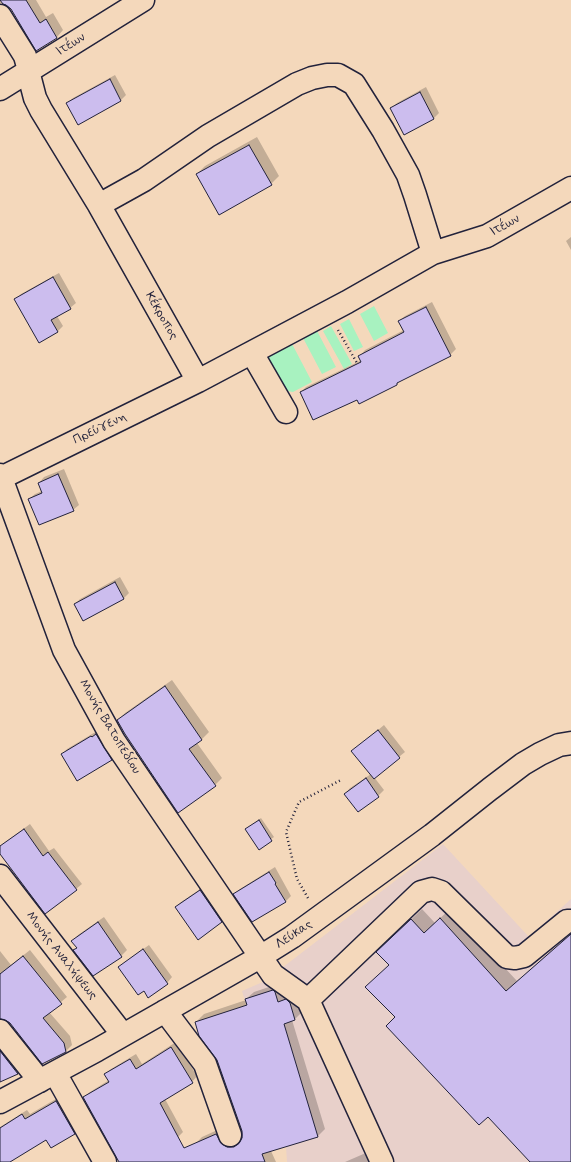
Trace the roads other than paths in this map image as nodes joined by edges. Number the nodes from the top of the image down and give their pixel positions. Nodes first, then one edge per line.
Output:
1 (143, 0) edge
2 (0, 16) edge
3 (28, 71) junction
4 (0, 89) edge
5 (571, 188) edge
6 (99, 205) junction
7 (433, 253) junction
8 (252, 353) junction
9 (198, 381) junction
10 (286, 412) dead end
11 (1, 476) edge
12 (571, 743) edge
13 (0, 876) edge
14 (571, 920) edge
15 (260, 957) junction
16 (308, 1000) junction
17 (165, 1011) junction
18 (0, 1031) edge
19 (123, 1035) junction
20 (47, 1077) junction
21 (0, 1102) edge
22 (230, 1134) dead end
23 (105, 1162) edge
24 (382, 1162) edge

1 - 3 street, Ιτέων
2 - 3 street, Κέκροπος
3 - 4 street, Ιτέων
3 - 6 street, Κέκροπος
5 - 7 street, Ιτέων
6 - 7 street
6 - 9 street, Κέκροπος
7 - 8 street
8 - 9 street
8 - 10 street
9 - 11 street, Πρεύγενη
11 - 15 street, Μονής Βατοπεδίου
12 - 15 street, Λεύκας
13 - 19 street, Μονής Αναλήψεως
14 - 16 street
15 - 16 street, Μονής Βατοπεδίου
15 - 17 street, Λεύκας
16 - 24 street
17 - 19 street, Λεύκας
17 - 22 street
18 - 20 street
19 - 20 street, Λεύκας
20 - 21 street, Λεύκας
20 - 23 street

